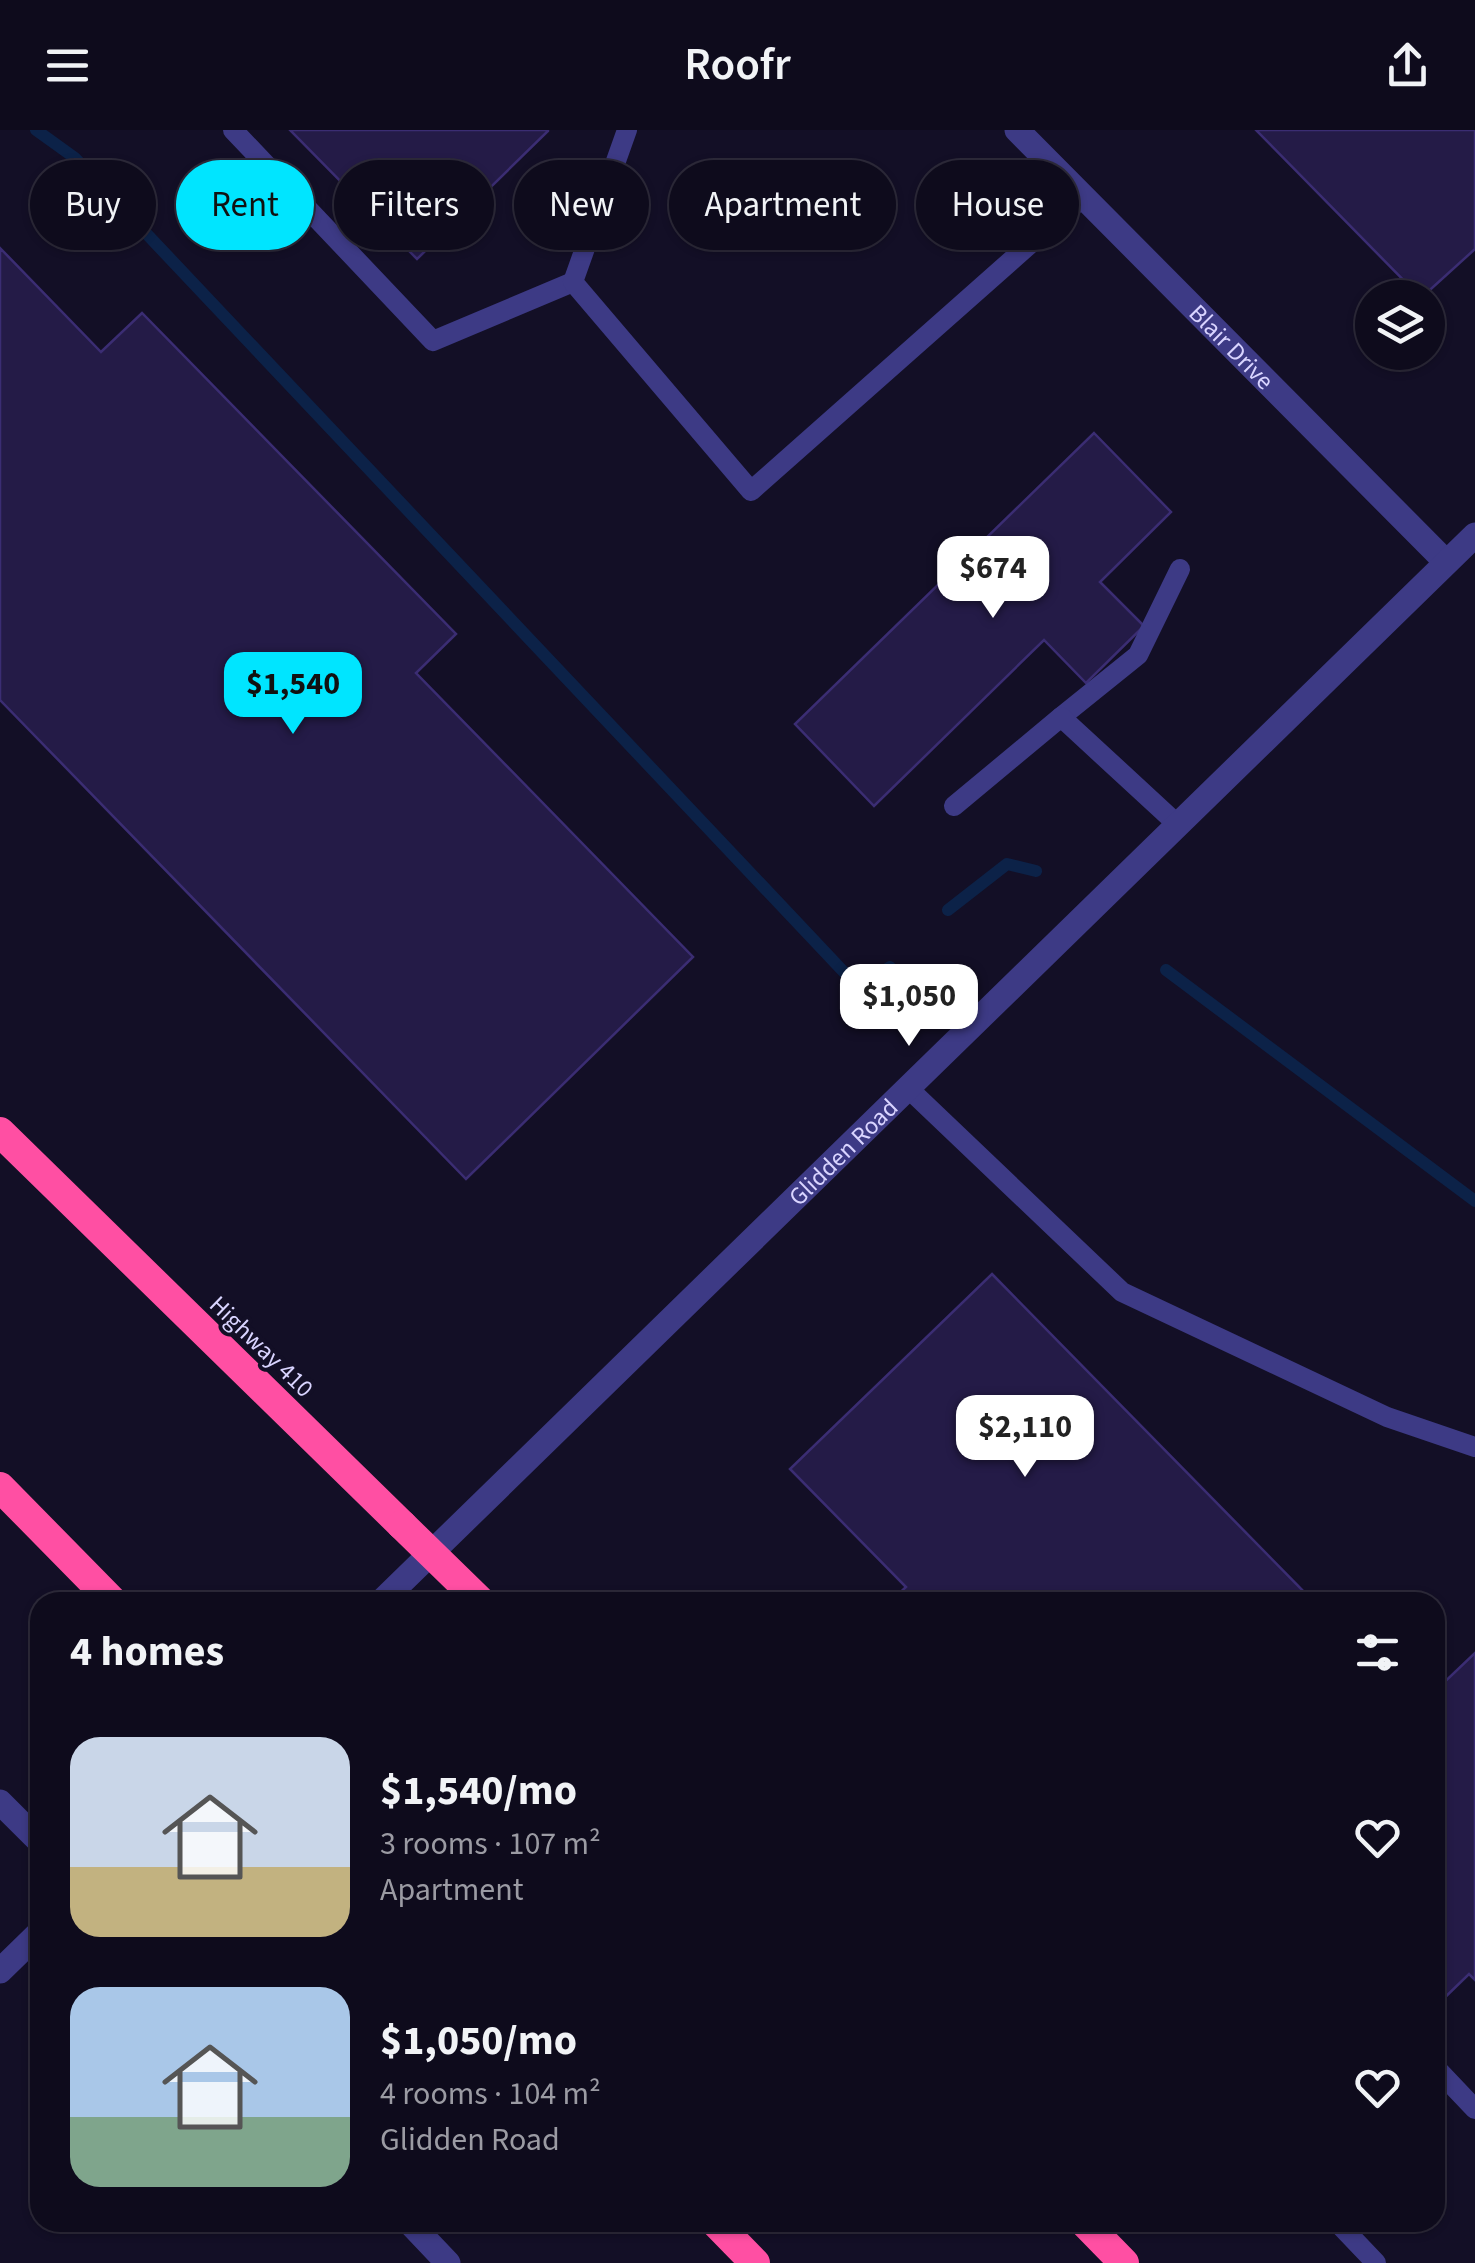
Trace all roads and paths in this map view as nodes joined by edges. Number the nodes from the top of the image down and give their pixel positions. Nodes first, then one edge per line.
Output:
1 (233, 130) edge
2 (627, 130) edge
3 (1017, 130) edge
4 (1083, 197) junction
5 (574, 282) junction
6 (1475, 534) edge
7 (1446, 562) junction
8 (1180, 569) dead end
9 (1061, 716) junction
10 (954, 806) dead end
11 (1177, 824) junction
12 (908, 1090) junction
13 (0, 1132) edge
14 (1475, 1447) edge
15 (0, 1487) edge
16 (103, 1592) edge
17 (391, 1592) edge
18 (471, 1592) edge
19 (0, 1802) edge
20 (30, 1832) edge
21 (30, 1942) edge
22 (0, 1971) edge
23 (1445, 2078) edge
24 (1475, 2109) edge
25 (419, 2232) edge
26 (725, 2232) edge
27 (1094, 2232) edge
28 (1347, 2232) edge
29 (448, 2263) edge
30 (755, 2263) edge
31 (1124, 2263) edge
32 (1376, 2263) edge

1 - 5 lane
2 - 5 lane
3 - 4 street, Blair Drive
4 - 5 lane
4 - 7 street, Blair Drive
6 - 7 street, Glidden Road
7 - 11 street, Glidden Road
8 - 9 lane
9 - 10 lane
9 - 11 lane
11 - 12 street, Glidden Road
12 - 14 lane
12 - 17 street, Glidden Road
13 - 18 highway, Highway 410, bridge
15 - 16 highway
19 - 20 street
21 - 22 street
23 - 24 lane
25 - 29 street
26 - 30 highway
27 - 31 highway
28 - 32 lane

